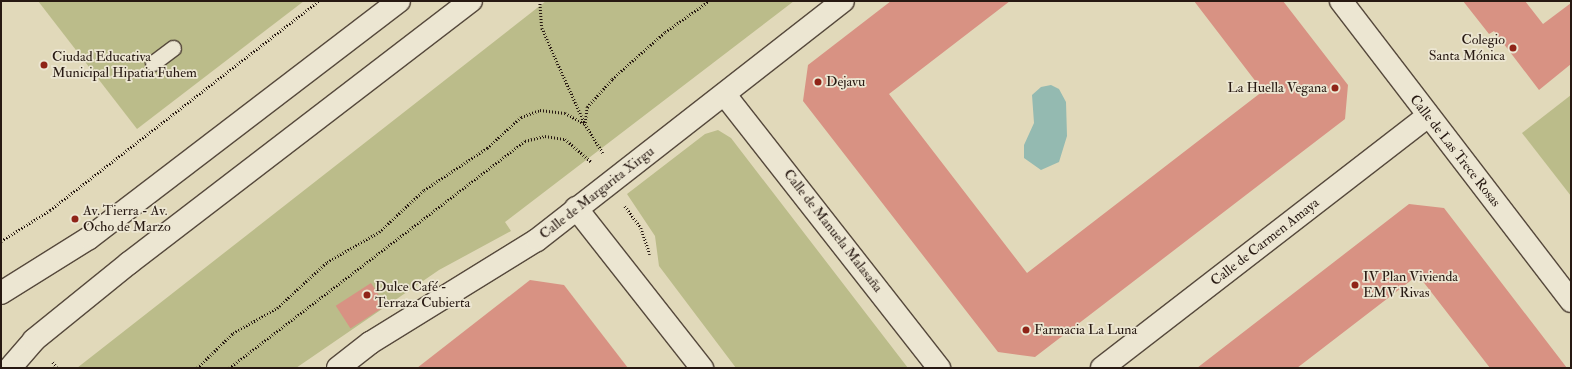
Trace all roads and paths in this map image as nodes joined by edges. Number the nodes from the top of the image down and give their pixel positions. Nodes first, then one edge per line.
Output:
1 (318, 1) edge
2 (399, 1) edge
3 (471, 1) edge
4 (540, 1) edge
5 (709, 1) edge
6 (843, 1) edge
7 (1341, 1) edge
8 (173, 48) dead end
9 (153, 63) dead end
10 (725, 95) junction
11 (1428, 116) junction
12 (585, 124) junction
13 (618, 175) junction
14 (576, 208) junction
15 (1, 241) edge
16 (1, 293) edge
17 (1571, 301) edge
18 (10, 368) edge
19 (197, 368) edge
20 (338, 368) edge
21 (702, 368) edge
22 (939, 368) edge
23 (1102, 368) edge

1 - 15 path
2 - 16 street
3 - 18 street
4 - 12 path
5 - 12 path
6 - 10 street, Calle de Margarita Xirgu
7 - 11 street, Calle de Las Trece Rosas
8 - 9 lane
10 - 13 street, Calle de Margarita Xirgu
10 - 22 street, Calle de Manuela Malasaña
11 - 17 street, Calle de Las Trece Rosas
11 - 23 street, Calle de Carmen Amaya
12 - 13 path
12 - 19 path
13 - 14 street, Calle de Margarita Xirgu
14 - 20 street, Calle de Margarita Xirgu
14 - 21 street

